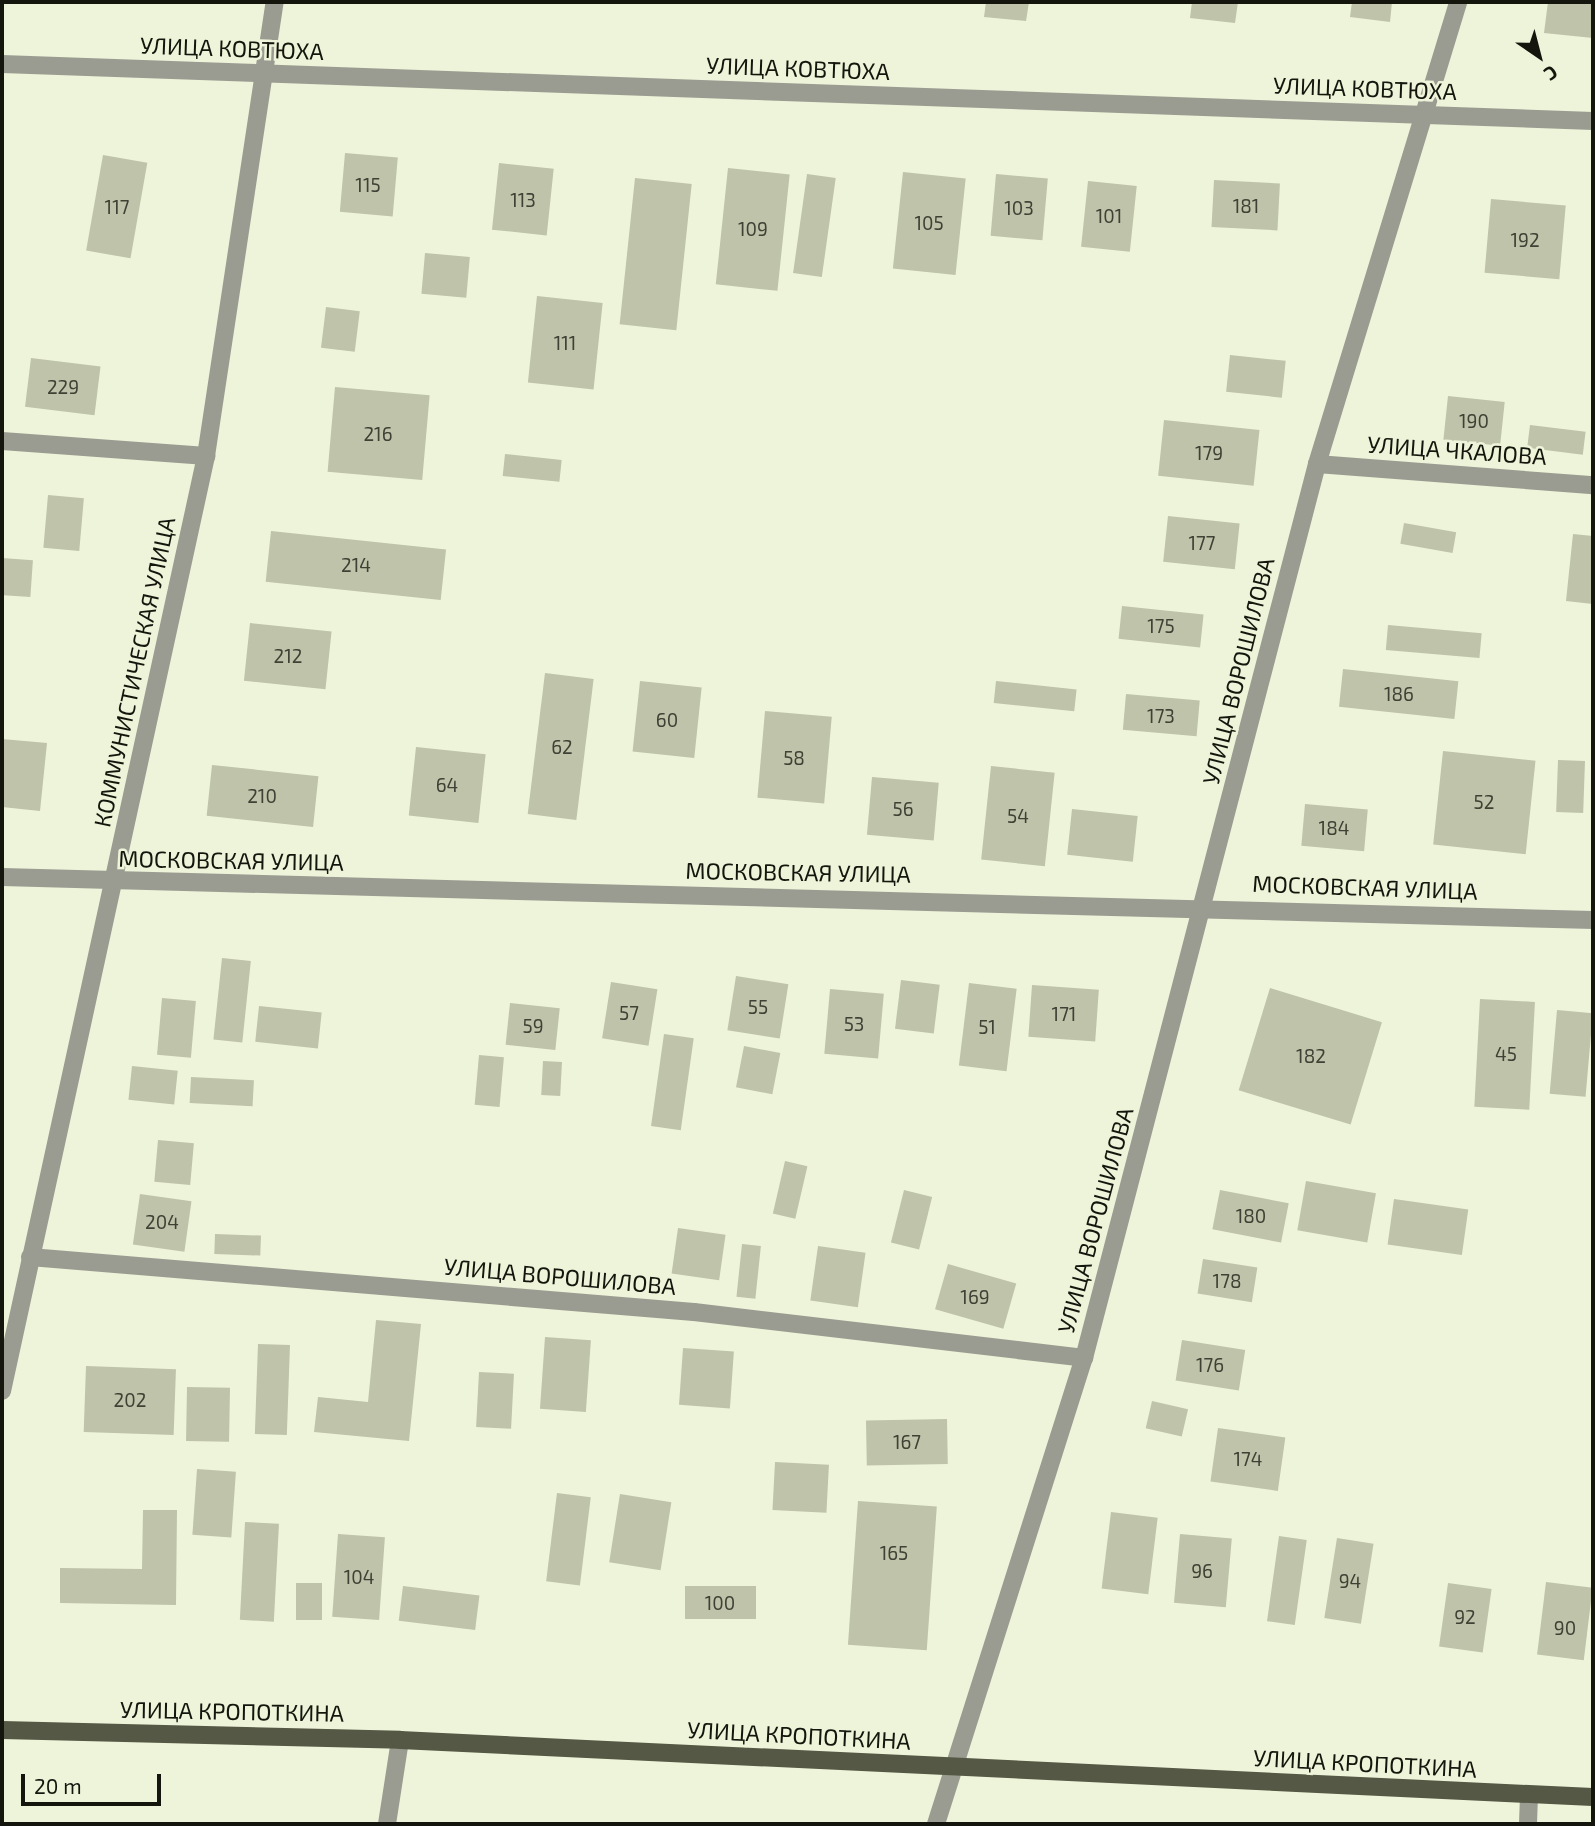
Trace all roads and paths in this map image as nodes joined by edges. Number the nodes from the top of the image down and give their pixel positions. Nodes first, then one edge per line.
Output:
1 (275, 2) edge
2 (1458, 2) edge
3 (2, 64) edge
4 (262, 74) junction
5 (1429, 115) junction
6 (1593, 121) edge
7 (2, 441) edge
8 (206, 456) junction
9 (1317, 464) junction
10 (1593, 485) edge
11 (2, 877) edge
12 (113, 881) junction
13 (1203, 906) junction
14 (1593, 920) edge
15 (30, 1257) junction
16 (1084, 1358) junction
17 (2, 1391) edge
18 (2, 1730) edge
19 (400, 1740) junction
20 (952, 1767) junction
21 (1529, 1796) junction
22 (1593, 1797) edge
23 (387, 1824) edge
24 (936, 1824) edge
25 (1528, 1824) edge

1 - 4 street, КОММУНИСТИЧЕСКАЯ УЛИЦА
2 - 5 street, УЛИЦА ВОРОШИЛОВА
3 - 4 street, УЛИЦА КОВТЮХА
4 - 5 street, УЛИЦА КОВТЮХА
4 - 8 street, КОММУНИСТИЧЕСКАЯ УЛИЦА
5 - 6 street, УЛИЦА КОВТЮХА
5 - 9 street, УЛИЦА ВОРОШИЛОВА
7 - 8 street
8 - 12 street, КОММУНИСТИЧЕСКАЯ УЛИЦА
9 - 10 street, УЛИЦА ЧКАЛОВА
9 - 13 street, УЛИЦА ВОРОШИЛОВА
11 - 12 street, МОСКОВСКАЯ УЛИЦА
12 - 13 street, МОСКОВСКАЯ УЛИЦА
12 - 15 street, КОММУНИСТИЧЕСКАЯ УЛИЦА
13 - 14 street, МОСКОВСКАЯ УЛИЦА
13 - 16 street, УЛИЦА ВОРОШИЛОВА
15 - 16 street, УЛИЦА ВОРОШИЛОВА
15 - 17 street, КОММУНИСТИЧЕСКАЯ УЛИЦА
16 - 20 street, УЛИЦА ВОРОШИЛОВА
18 - 19 main road, УЛИЦА КРОПОТКИНА
19 - 20 main road, УЛИЦА КРОПОТКИНА
19 - 23 street
20 - 21 main road, УЛИЦА КРОПОТКИНА
20 - 24 street, УЛИЦА ВОРОШИЛОВА
21 - 22 main road, УЛИЦА КРОПОТКИНА
21 - 25 street

